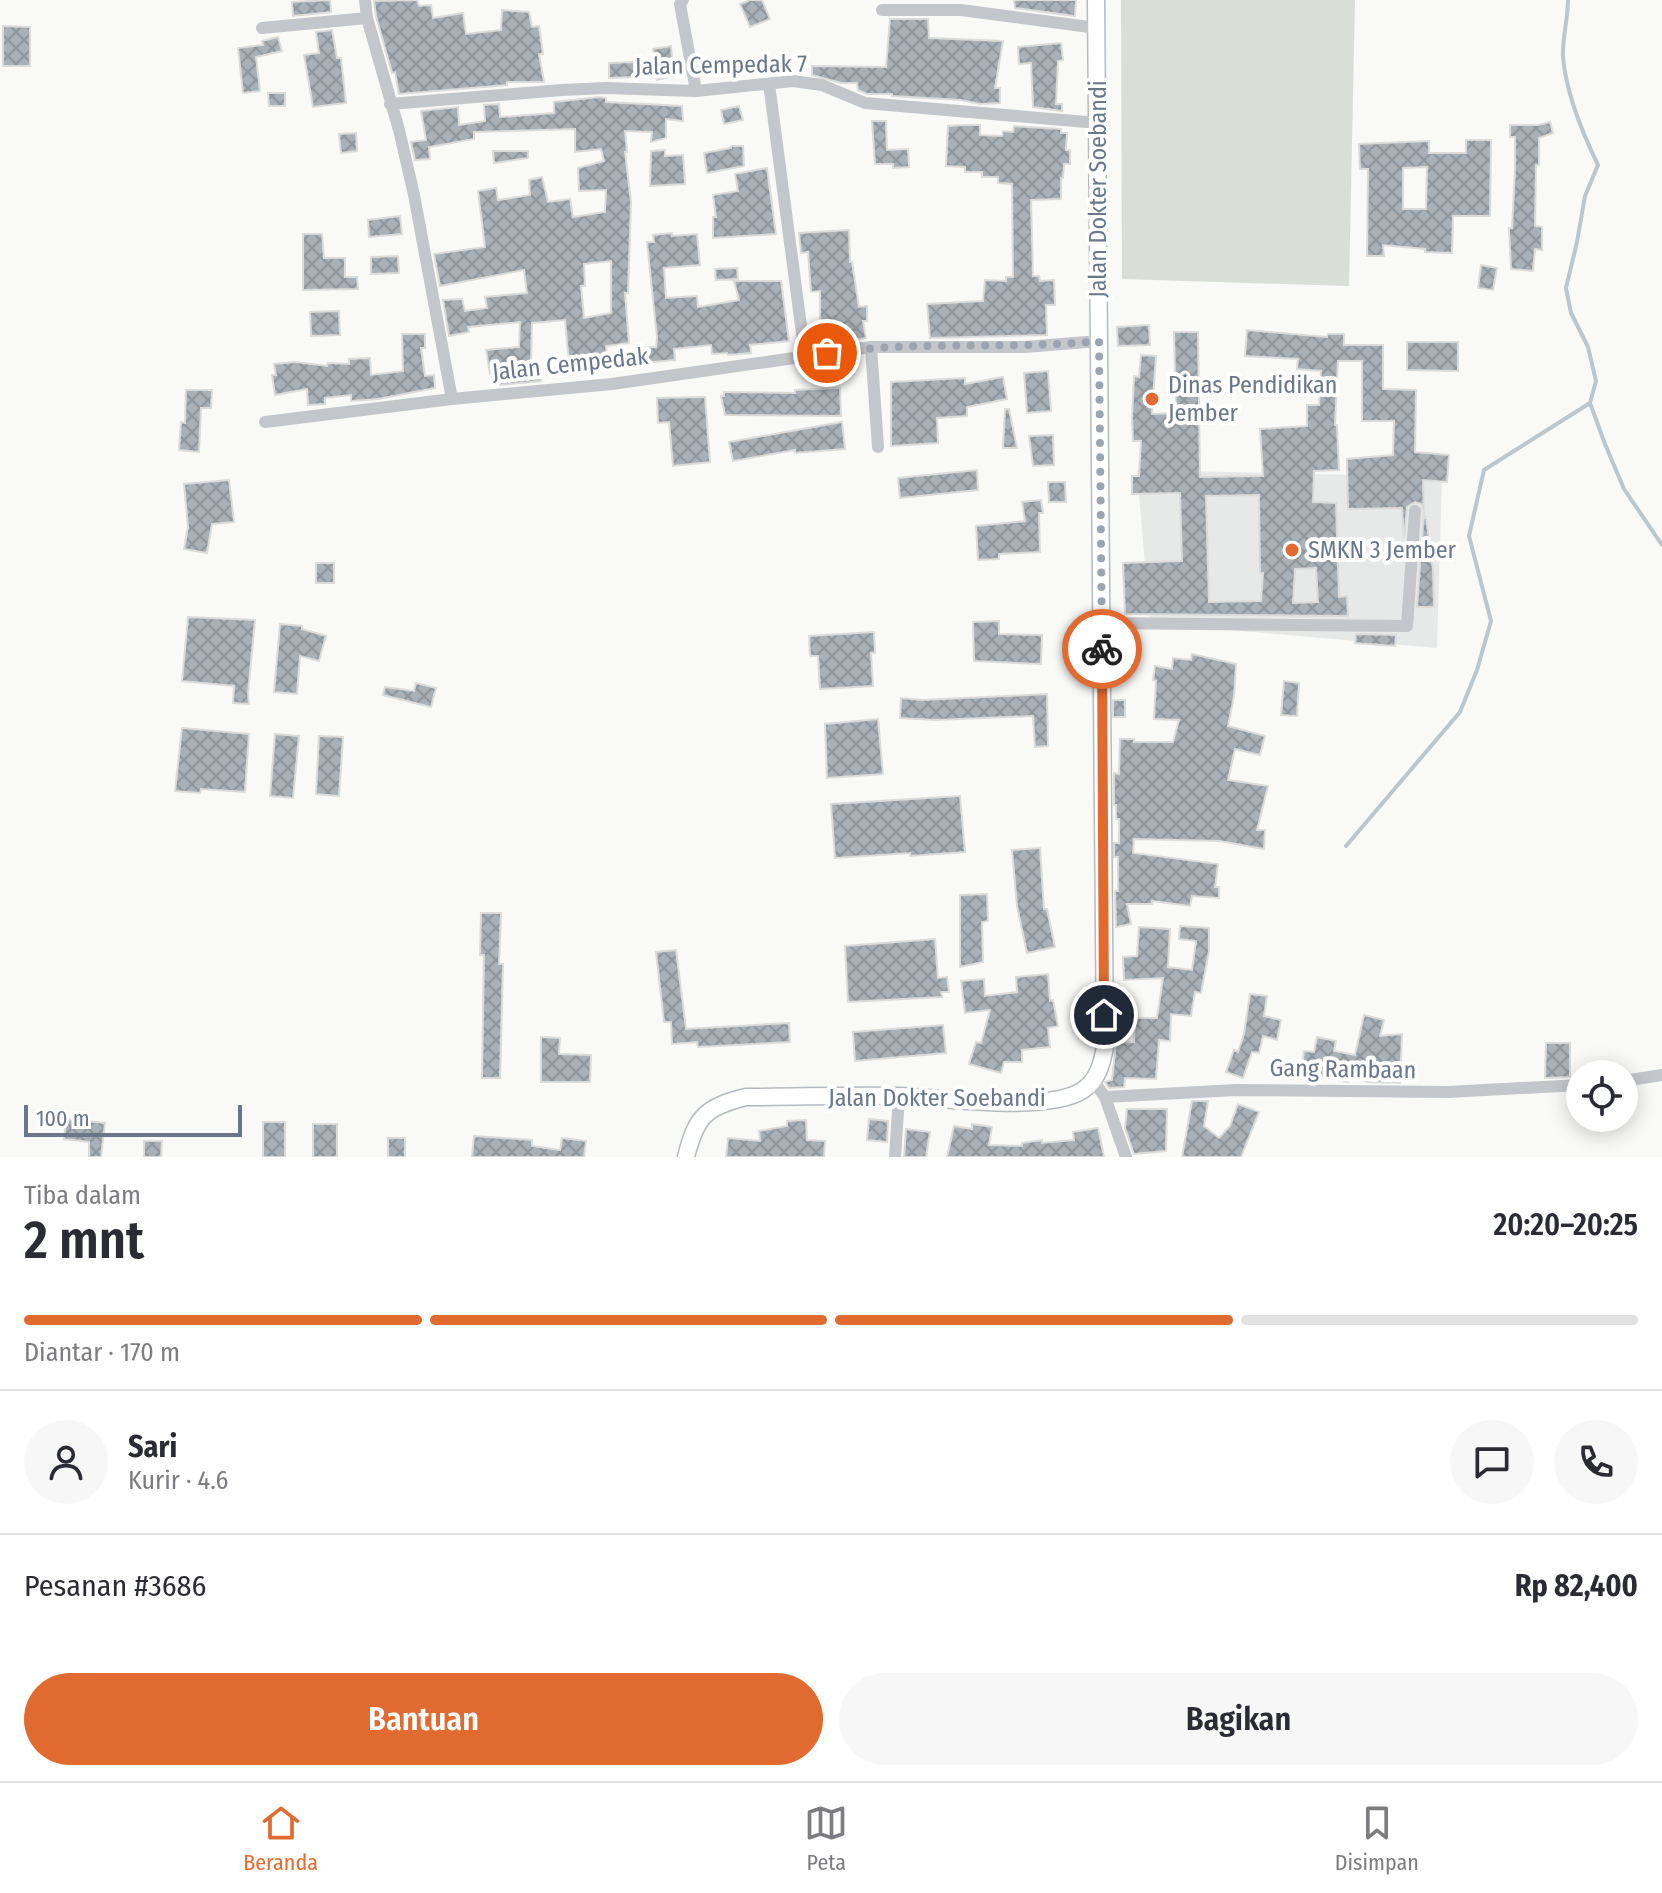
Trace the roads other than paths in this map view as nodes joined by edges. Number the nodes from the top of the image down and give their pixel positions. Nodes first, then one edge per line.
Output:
1 (365, 0) edge
2 (683, 0) edge
3 (1096, 0) edge
4 (882, 10) dead end
5 (367, 18) junction
6 (262, 28) dead end
7 (1097, 28) junction
8 (769, 84) junction
9 (696, 91) junction
10 (390, 104) junction
11 (1098, 123) junction
12 (1099, 341) junction
13 (871, 347) junction
14 (805, 356) junction
15 (452, 399) junction
16 (265, 422) dead end
17 (878, 447) dead end
18 (1415, 511) dead end
19 (1102, 623) junction
20 (1662, 1075) edge
21 (1638, 1079) edge
22 (1093, 1080) junction
23 (1566, 1086) edge
24 (899, 1096) junction
25 (1105, 1097) junction
26 (686, 1157) edge
27 (895, 1157) edge
28 (1126, 1157) edge

1 - 5 street
2 - 9 street
3 - 7 main road, Jalan Dokter Soebandi
4 - 7 street
5 - 6 street
5 - 10 street
7 - 11 main road, Jalan Dokter Soebandi
8 - 9 street, Jalan Cempedak 7
8 - 11 street, Jalan Cempedak 7
8 - 14 street
9 - 10 street, Jalan Cempedak 7
10 - 15 street
11 - 12 main road, Jalan Dokter Soebandi
12 - 13 street, Jalan Cempedak
12 - 19 main road, Jalan Dokter Soebandi
13 - 14 street, Jalan Cempedak
13 - 17 street
14 - 15 street, Jalan Cempedak
15 - 16 street, Jalan Cempedak
18 - 19 street
19 - 22 main road, Jalan Dokter Soebandi
20 - 21 street
22 - 24 main road, Jalan Dokter Soebandi
22 - 25 street
23 - 25 street, Gang Rambaan
24 - 26 main road, Jalan Dokter Soebandi
24 - 27 street
25 - 28 street

